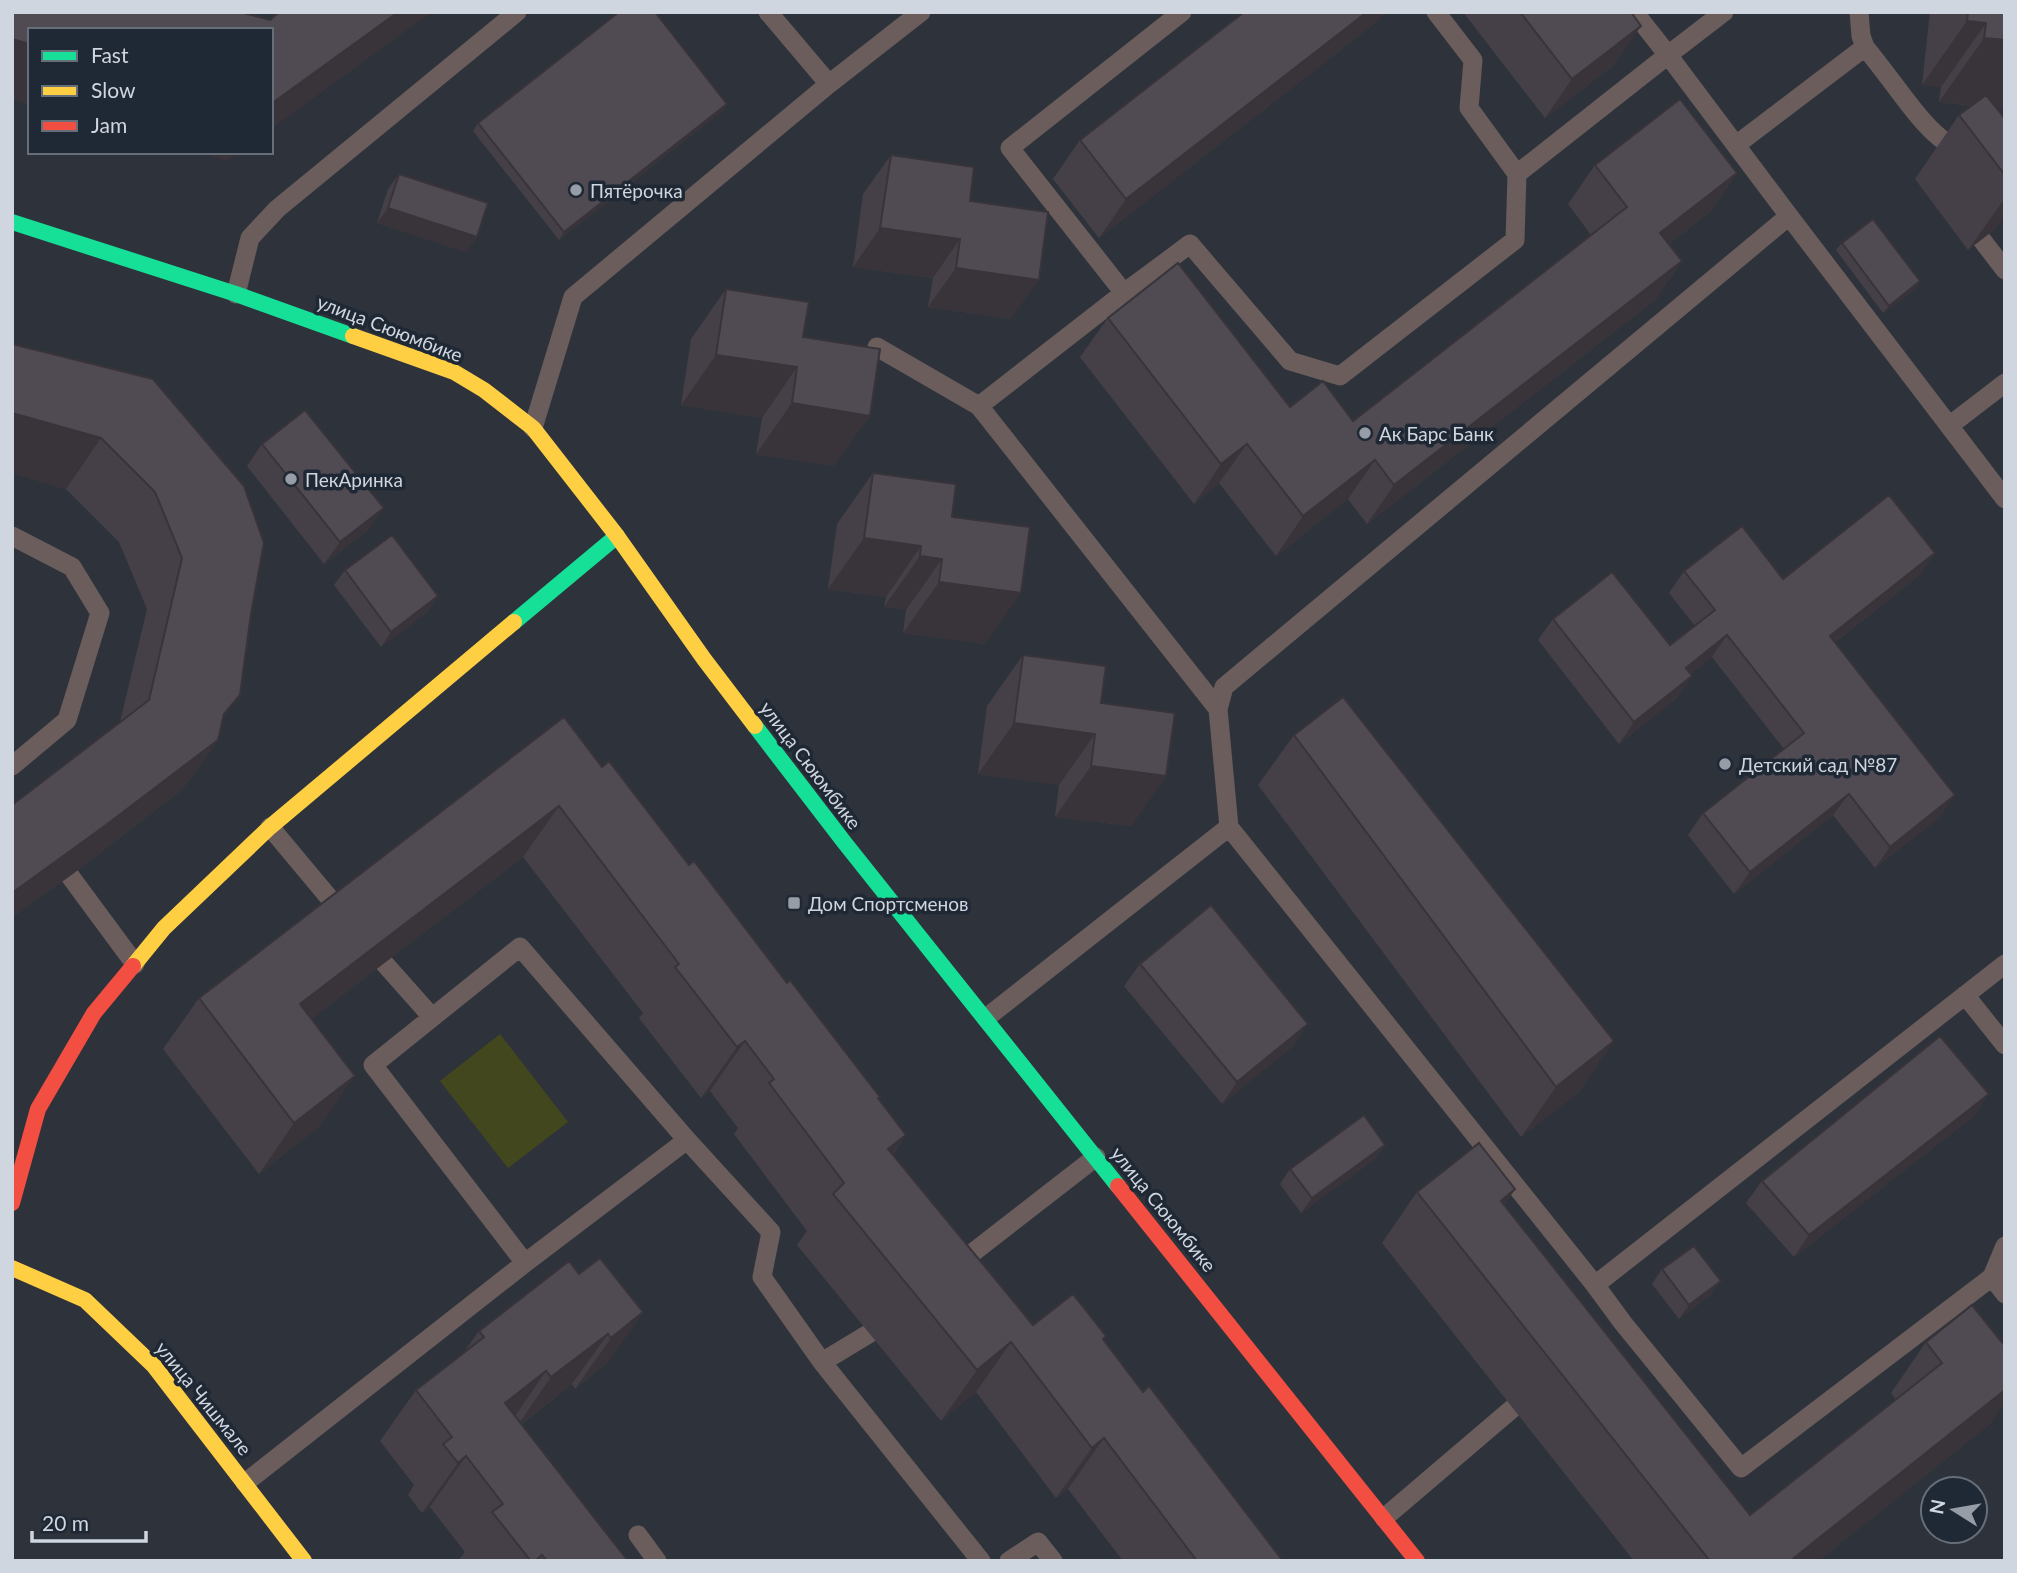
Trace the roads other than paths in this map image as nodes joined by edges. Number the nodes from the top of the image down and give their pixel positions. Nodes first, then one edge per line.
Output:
1 (517, 12) edge
2 (768, 12) edge
3 (921, 12) edge
4 (1182, 12) edge
5 (1436, 12) edge
6 (1634, 12) edge
7 (1724, 12) edge
8 (1859, 12) edge
9 (1866, 47) junction
10 (1668, 55) junction
11 (829, 84) junction
12 (1736, 145) junction
13 (2005, 161) edge
14 (1517, 174) junction
15 (1790, 216) junction
16 (12, 222) edge
17 (1982, 240) dead end
18 (2005, 270) edge
19 (1125, 293) junction
20 (236, 294) junction
21 (877, 347) edge
22 (2005, 383) edge
23 (979, 406) junction
24 (1949, 426) junction
25 (533, 428) junction
26 (2005, 499) edge
27 (12, 536) edge
28 (617, 536) junction
29 (1218, 709) junction
30 (12, 766) edge
31 (270, 827) junction
32 (1229, 827) junction
33 (70, 876) edge
34 (341, 912) edge
35 (384, 963) edge
36 (135, 964) junction
37 (2005, 964) edge
38 (1965, 995) junction
39 (432, 1017) junction
40 (986, 1018) junction
41 (2005, 1045) edge
42 (687, 1140) junction
43 (1096, 1157) junction
44 (12, 1203) edge
45 (2005, 1246) edge
46 (525, 1264) junction
47 (12, 1268) edge
48 (1992, 1277) junction
49 (936, 1282) edge
50 (1595, 1285) junction
51 (2005, 1294) edge
52 (870, 1334) dead end
53 (822, 1363) junction
54 (1513, 1408) dead end
55 (245, 1483) junction
56 (1384, 1518) junction
57 (638, 1535) dead end
58 (304, 1561) edge
59 (657, 1561) edge
60 (981, 1561) edge
61 (1009, 1561) edge
62 (1053, 1561) edge
63 (1417, 1561) edge

1 - 20 lane
2 - 11 lane
3 - 11 lane
4 - 19 lane
5 - 14 lane
6 - 10 lane
7 - 10 lane
8 - 9 lane
9 - 12 lane
9 - 13 lane
10 - 12 lane
10 - 14 lane
11 - 25 lane
12 - 15 lane
14 - 19 lane
15 - 24 lane
15 - 29 lane
16 - 20 street, улица Сююмбике
17 - 18 lane
19 - 23 lane
20 - 25 street, улица Сююмбике
21 - 23 lane
22 - 24 lane
23 - 29 lane
24 - 26 lane
25 - 28 street, улица Сююмбике
27 - 30 lane
28 - 31 street
28 - 40 street, улица Сююмбике
29 - 32 lane
31 - 34 lane
31 - 36 street
32 - 40 lane
32 - 50 lane
33 - 36 lane
35 - 39 lane
36 - 44 street
37 - 38 lane
38 - 41 lane
38 - 50 lane
39 - 42 lane
39 - 46 lane
40 - 43 street, улица Сююмбике
42 - 46 lane
42 - 53 lane
43 - 49 lane
43 - 56 street, улица Сююмбике
45 - 48 lane
46 - 55 lane
47 - 55 street, улица Чишмале
48 - 50 lane
48 - 51 lane
52 - 53 lane
53 - 60 lane
54 - 56 lane
55 - 58 street, улица Чишмале
56 - 63 street, улица Сююмбике
57 - 59 lane
61 - 62 lane

